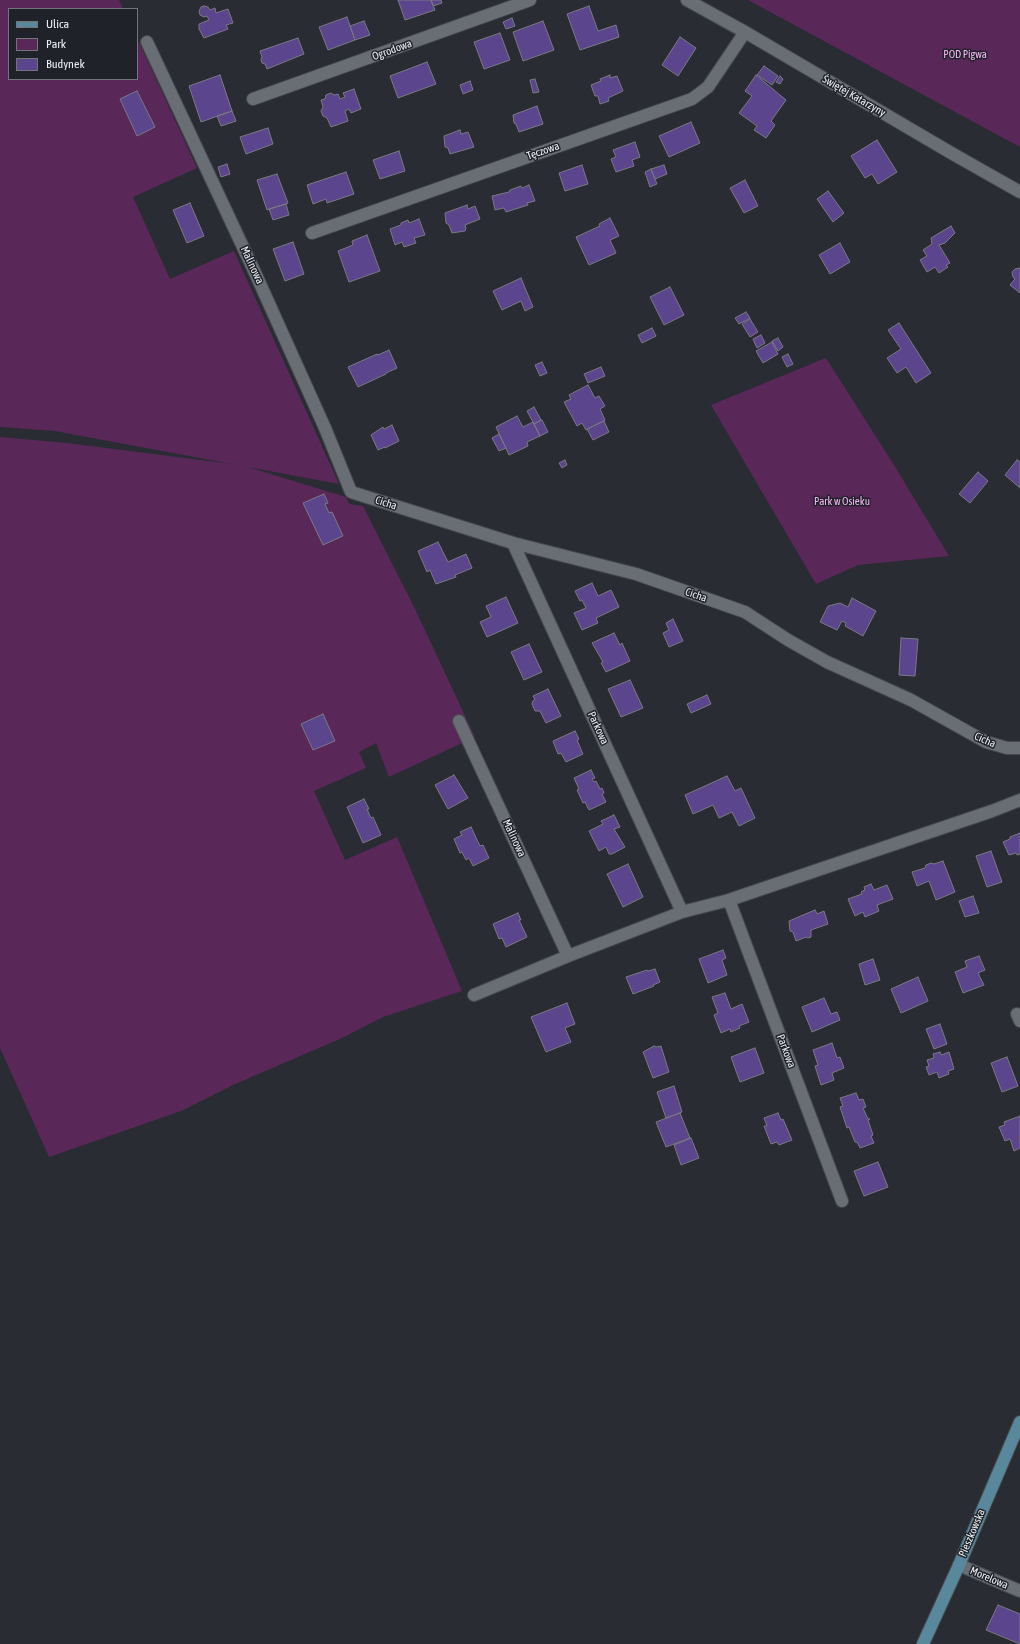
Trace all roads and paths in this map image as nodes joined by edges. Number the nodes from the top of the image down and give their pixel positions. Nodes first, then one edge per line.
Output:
1 (530, 0) edge
2 (687, 0) edge
3 (745, 32) junction
4 (147, 42) dead end
5 (253, 99) dead end
6 (1020, 192) edge
7 (312, 233) dead end
8 (351, 492) joint
9 (513, 543) junction
10 (459, 721) dead end
11 (1020, 748) edge
12 (1020, 800) edge
13 (729, 900) junction
14 (682, 912) junction
15 (568, 956) junction
16 (474, 996) dead end
17 (842, 1201) dead end
18 (1020, 1422) edge
19 (959, 1565) junction
20 (1020, 1590) edge
21 (923, 1644) edge

1 - 5 street, Ogrodowa
2 - 3 street, Świętej Katarzyny
3 - 6 street, Świętej Katarzyny
3 - 7 street, Tęczowa
4 - 8 street, Malinowa
8 - 9 street, Cicha
9 - 11 street, Cicha
9 - 14 street, Parkowa
10 - 15 street, Malinowa
12 - 13 street
13 - 14 street
13 - 17 street, Parkowa
14 - 15 street
15 - 16 street
18 - 19 street, Pieszkowska
19 - 20 street, Morelowa
19 - 21 street, Pieszkowska

